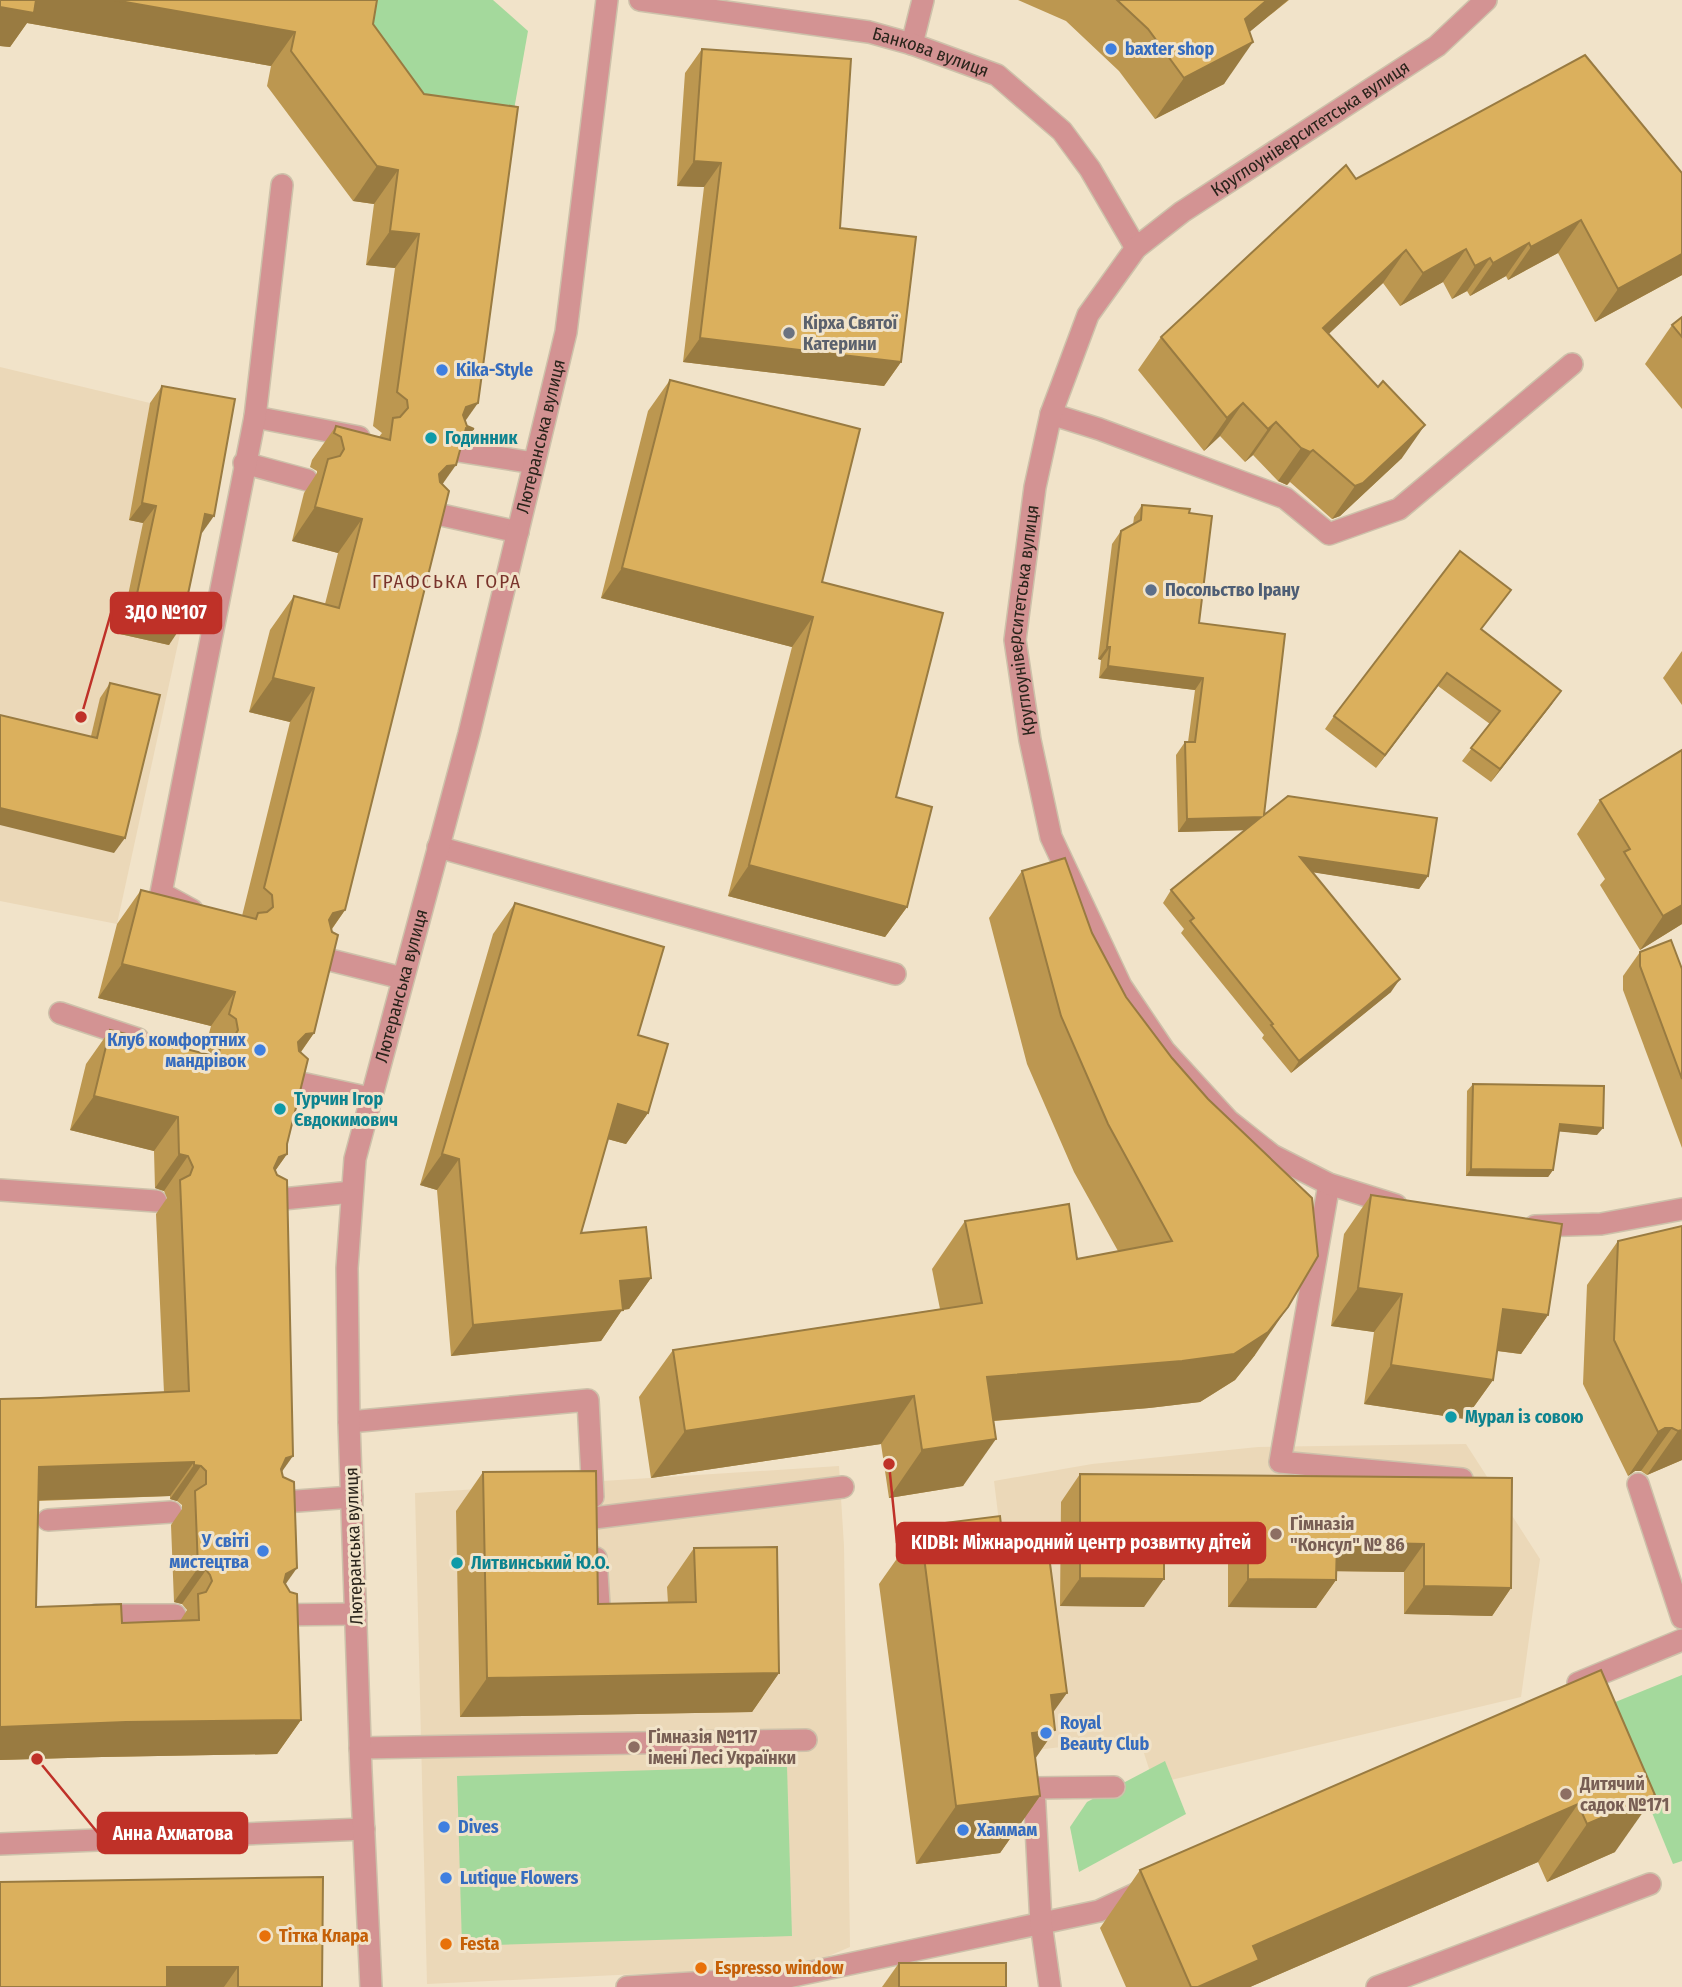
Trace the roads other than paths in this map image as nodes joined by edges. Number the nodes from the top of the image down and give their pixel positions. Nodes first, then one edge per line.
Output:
1 (607, 0) edge
2 (640, 0) edge
3 (923, 0) edge
4 (1486, 0) edge
5 (912, 44) junction
6 (282, 185) dead end
7 (1136, 248) junction
8 (1572, 364) dead end
9 (1051, 414) junction
10 (255, 417) junction
11 (371, 439) edge
12 (452, 450) edge
13 (244, 463) junction
14 (534, 463) junction
15 (307, 480) dead end
16 (428, 512) edge
17 (518, 531) junction
18 (438, 847) junction
19 (209, 920) edge
20 (318, 957) edge
21 (895, 974) dead end
22 (402, 978) junction
23 (60, 1013) dead end
24 (163, 1048) edge
25 (287, 1080) edge
26 (370, 1098) junction
27 (1329, 1184) junction
28 (0, 1189) edge
29 (352, 1192) junction
30 (156, 1200) dead end
31 (263, 1200) edge
32 (1682, 1209) edge
33 (1419, 1210) edge
34 (1509, 1224) edge
35 (349, 1422) junction
36 (1462, 1479) edge
37 (1638, 1484) dead end
38 (843, 1487) dead end
39 (352, 1497) junction
40 (270, 1503) edge
41 (171, 1512) dead end
42 (594, 1518) junction
43 (48, 1520) dead end
44 (599, 1605) edge
45 (356, 1614) junction
46 (174, 1615) dead end
47 (273, 1615) edge
48 (72, 1616) edge
49 (1682, 1618) edge
50 (1682, 1640) edge
51 (1563, 1691) edge
52 (806, 1740) dead end
53 (360, 1748) junction
54 (1114, 1787) dead end
55 (364, 1829) junction
56 (0, 1844) edge
57 (1162, 1881) edge
58 (1650, 1884) dead end
59 (1041, 1923) junction
60 (371, 1987) edge
61 (627, 1987) edge
62 (1050, 1987) edge
63 (1377, 1987) edge

1 - 14 street, Лютеранська вулиця
2 - 5 street, Банкова вулиця
3 - 5 street
4 - 7 street, Круглоуніверситетська вулиця
5 - 7 street, Банкова вулиця
6 - 10 street
7 - 9 street, Круглоуніверситетська вулиця
8 - 9 street
9 - 27 street, Круглоуніверситетська вулиця
10 - 11 street
10 - 13 street
12 - 14 street
13 - 15 street
13 - 19 street
14 - 17 street, Лютеранська вулиця
16 - 17 street
17 - 18 street, Лютеранська вулиця
18 - 21 street
18 - 22 street, Лютеранська вулиця
20 - 22 street
22 - 26 street, Лютеранська вулиця
23 - 24 street
25 - 26 street
26 - 29 street, Лютеранська вулиця
27 - 33 street, Круглоуніверситетська вулиця
27 - 36 street
28 - 30 street
29 - 31 street
29 - 35 street, Лютеранська вулиця
32 - 34 street
35 - 39 street, Лютеранська вулиця
35 - 42 street
37 - 49 street
38 - 42 street
39 - 40 street
39 - 45 street, Лютеранська вулиця
41 - 43 street
42 - 44 street
45 - 47 street
45 - 53 street, Лютеранська вулиця
46 - 48 street
50 - 51 street
52 - 53 street
53 - 55 street, Лютеранська вулиця
54 - 59 street
55 - 56 street
55 - 60 street, Лютеранська вулиця
57 - 59 street
58 - 63 street
59 - 61 street
59 - 62 street

